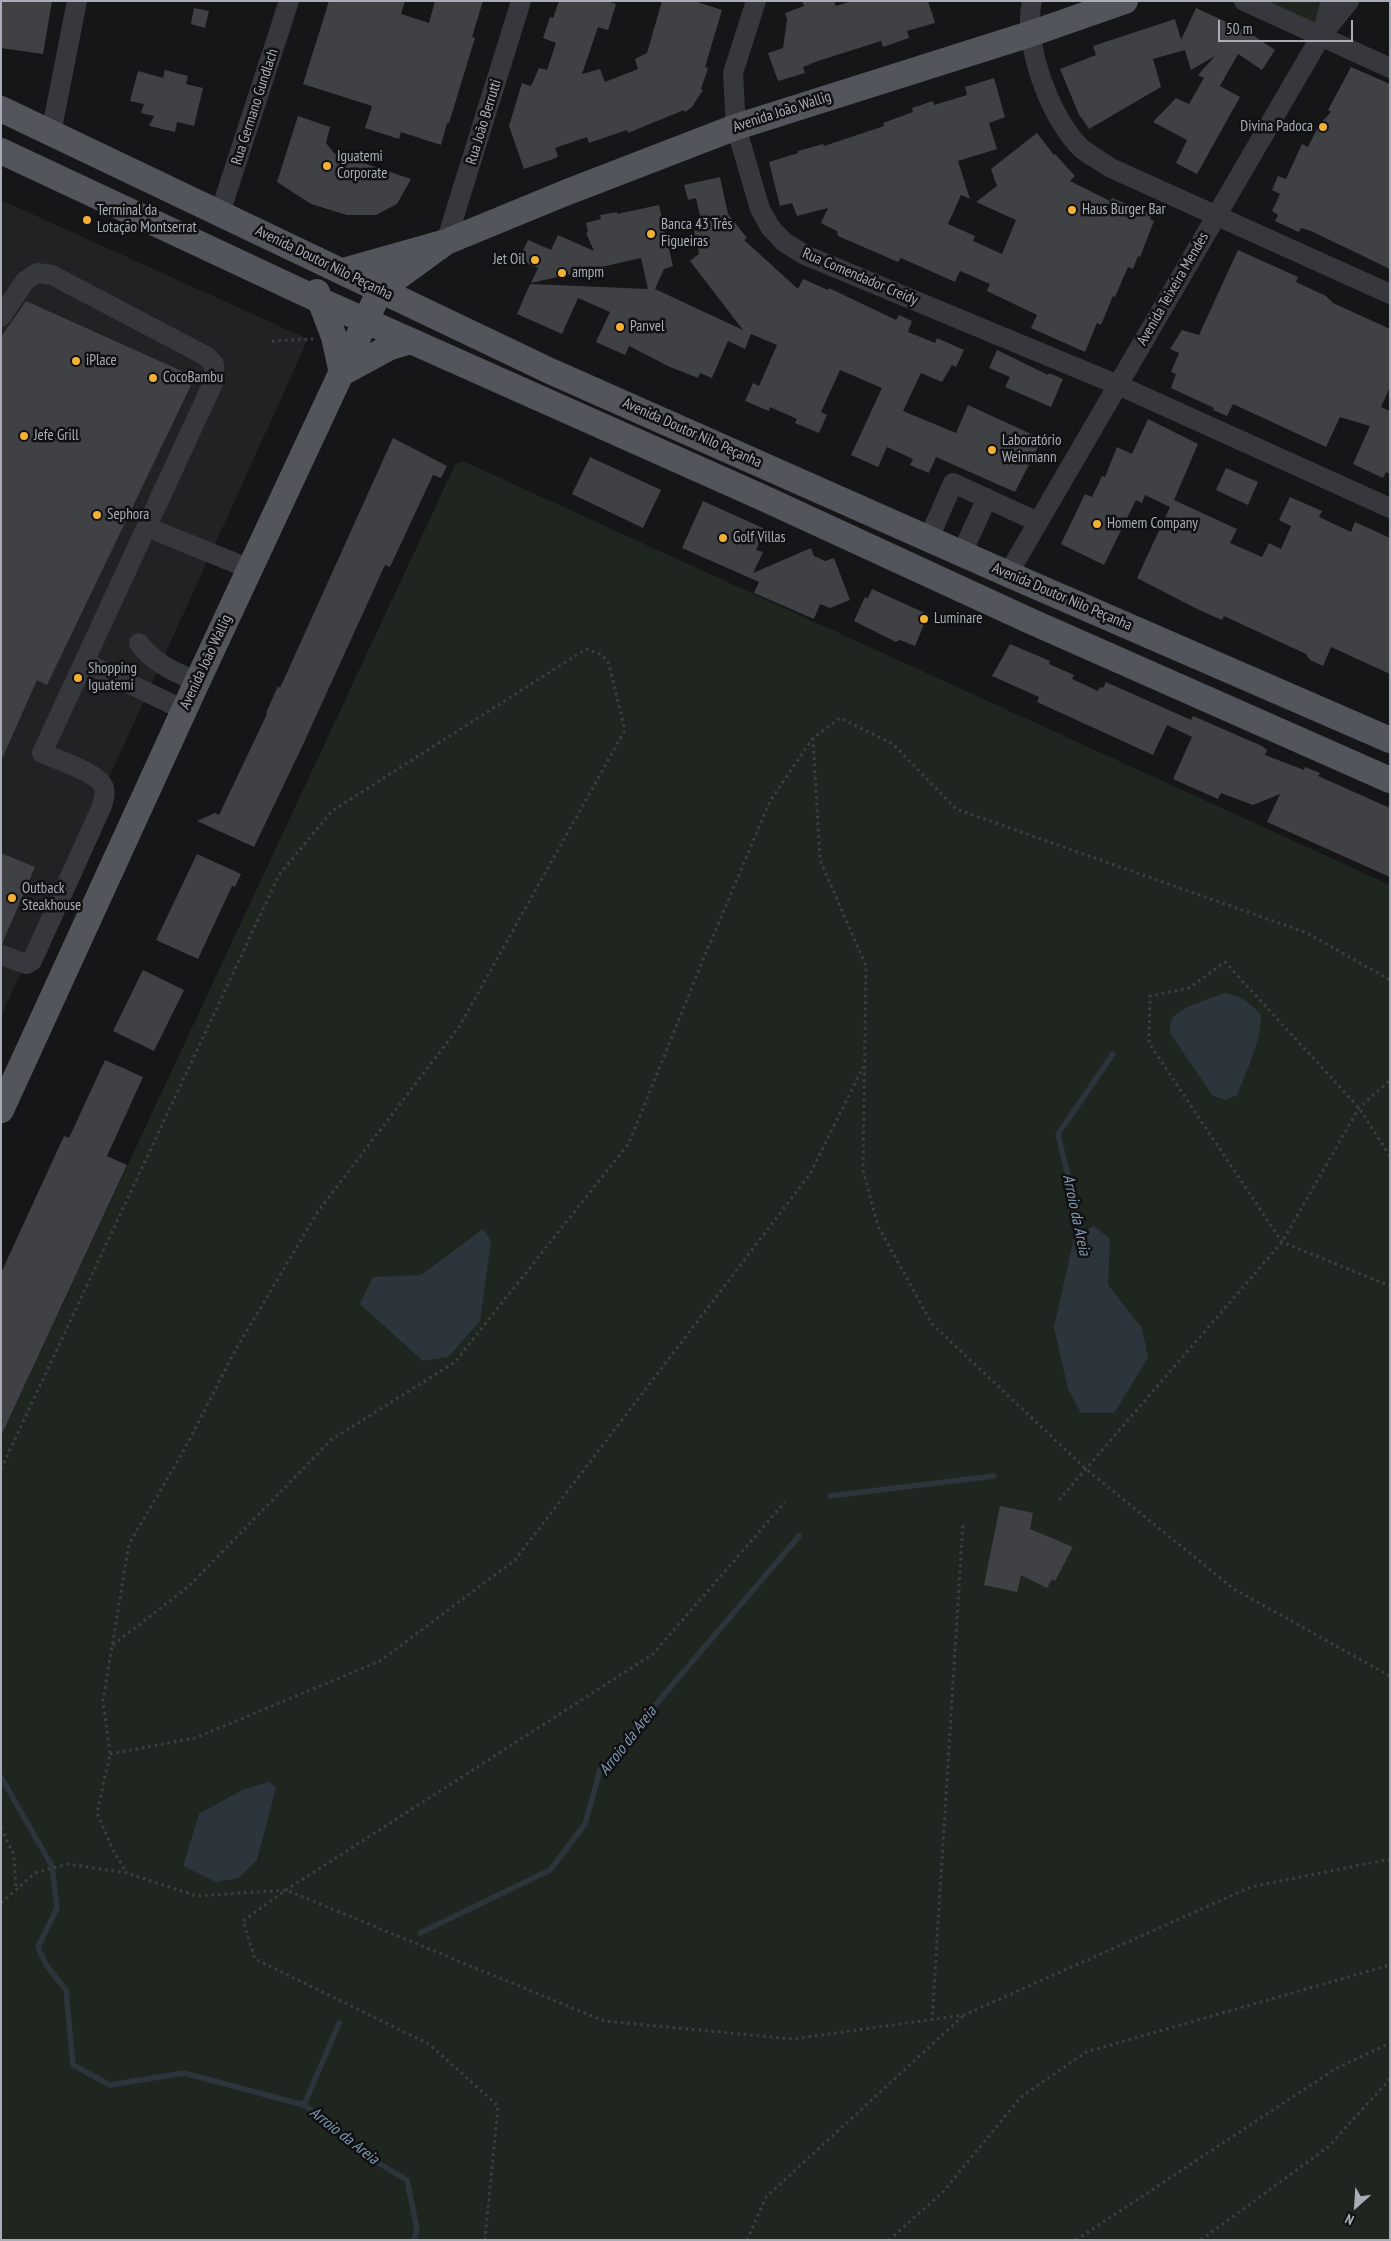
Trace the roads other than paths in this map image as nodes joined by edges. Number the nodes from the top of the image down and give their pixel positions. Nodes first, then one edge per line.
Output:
1 (77, 1) edge
2 (289, 1) edge
3 (521, 1) edge
4 (756, 1) edge
5 (1032, 1) edge
6 (1125, 1) edge
7 (1244, 1) edge
8 (1330, 1) edge
9 (1349, 1) edge
10 (1030, 34) junction
11 (1321, 36) junction
12 (1390, 68) edge
13 (1, 109) edge
14 (736, 127) junction
15 (51, 133) junction
16 (1, 151) edge
17 (220, 213) junction
18 (1217, 215) junction
19 (446, 242) junction
20 (305, 253) junction
21 (424, 260) junction
22 (343, 271) junction
23 (380, 290) junction
24 (1390, 294) edge
25 (319, 300) junction
26 (404, 302) junction
27 (1, 318) edge
28 (366, 321) junction
29 (411, 341) junction
30 (342, 372) junction
31 (1118, 385) junction
32 (987, 498) junction
33 (1390, 508) edge
34 (1038, 522) junction
35 (159, 532) dead end
36 (929, 538) junction
37 (962, 553) junction
38 (250, 569) junction
39 (1008, 574) junction
40 (951, 583) junction
41 (139, 643) dead end
42 (84, 662) junction
43 (197, 682) junction
44 (184, 710) junction
45 (1390, 740) edge
46 (1390, 780) edge
47 (1, 955) edge
48 (1, 1110) edge

1 - 15 street
2 - 17 street, Rua Germano Gundlach
3 - 19 street, Rua João Berrutti
4 - 14 street, Rua Comendador Creidy
5 - 10 street
6 - 10 main road, Avenida João Wallig
7 - 11 street
8 - 11 street, Avenida Teixeira Mendes
9 - 11 street
10 - 14 main road, Avenida João Wallig
10 - 18 street
11 - 12 street
11 - 18 street, Avenida Teixeira Mendes
13 - 15 main road, Avenida Doutor Nilo Peçanha
14 - 19 main road, Avenida João Wallig
14 - 31 street, Rua Comendador Creidy
15 - 17 main road, Avenida Doutor Nilo Peçanha
16 - 25 main road, Avenida Doutor Nilo Peçanha
17 - 20 main road, Avenida Doutor Nilo Peçanha
18 - 24 street
18 - 31 street, Avenida Teixeira Mendes
19 - 21 main road, Avenida João Wallig
19 - 22 main road, Avenida João Wallig
20 - 22 main road, Avenida Doutor Nilo Peçanha
20 - 25 main road
21 - 23 main road, Avenida João Wallig
21 - 26 main road
22 - 23 main road, Avenida Doutor Nilo Peçanha
23 - 26 main road, Avenida Doutor Nilo Peçanha
23 - 28 main road, Avenida João Wallig
25 - 28 main road, Avenida Doutor Nilo Peçanha
25 - 30 main road
26 - 36 main road, Avenida Doutor Nilo Peçanha
27 - 42 street
28 - 29 main road, Avenida Doutor Nilo Peçanha
28 - 30 main road, Avenida João Wallig
29 - 30 main road
29 - 40 main road, Avenida Doutor Nilo Peçanha
30 - 38 main road, Avenida João Wallig
31 - 33 street, Rua Comendador Creidy
31 - 34 street, Avenida Teixeira Mendes
32 - 34 street
32 - 36 street
32 - 37 street
34 - 39 street, Avenida Teixeira Mendes
35 - 38 street
36 - 37 main road, Avenida Doutor Nilo Peçanha
37 - 39 main road, Avenida Doutor Nilo Peçanha
38 - 43 main road, Avenida João Wallig
39 - 40 main road
39 - 45 main road, Avenida Doutor Nilo Peçanha
40 - 46 main road, Avenida Doutor Nilo Peçanha
41 - 43 street
42 - 44 street
42 - 47 street
43 - 44 main road, Avenida João Wallig
44 - 48 main road, Avenida João Wallig

